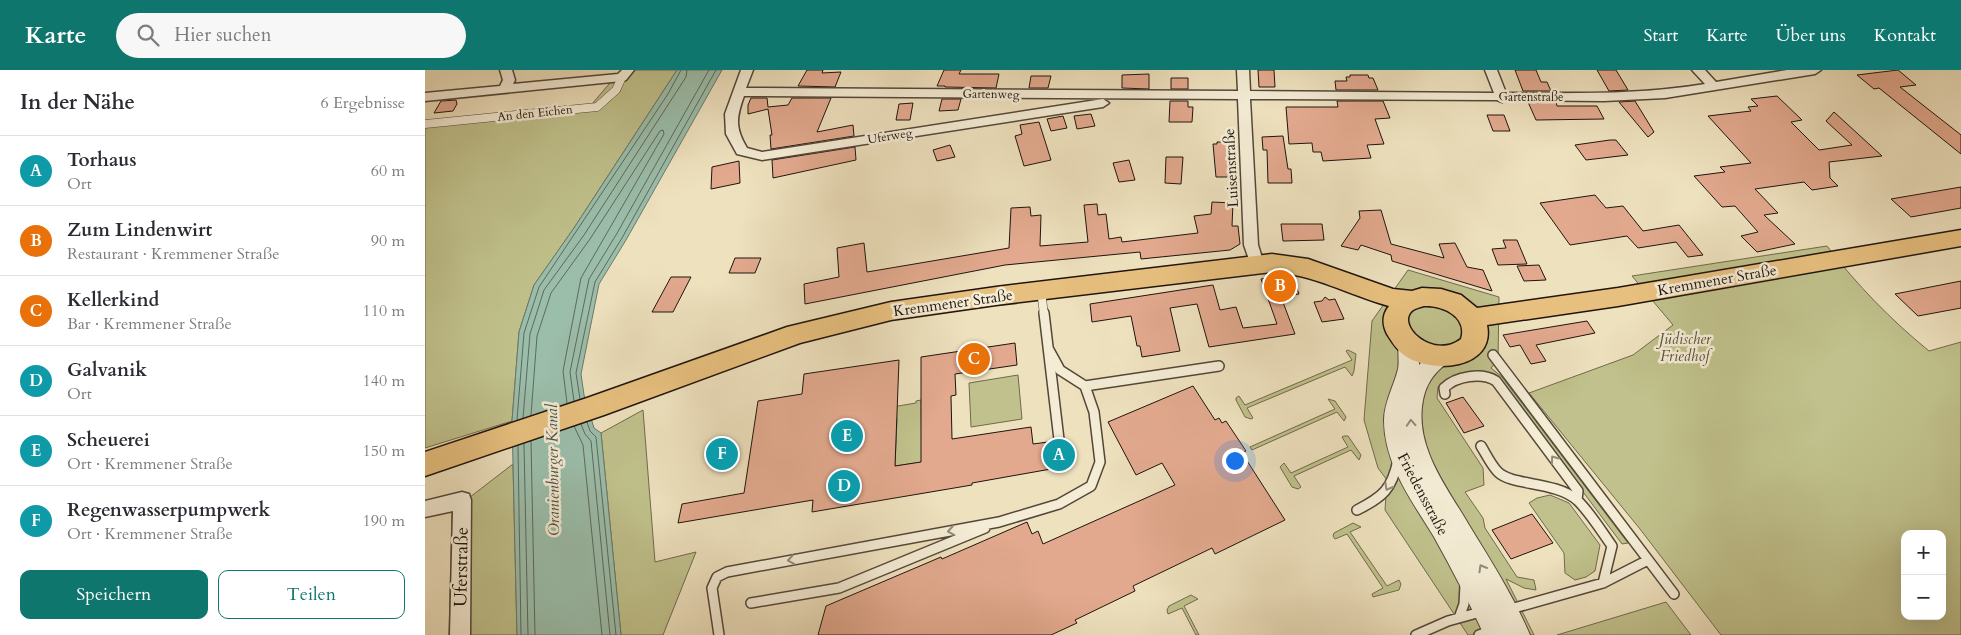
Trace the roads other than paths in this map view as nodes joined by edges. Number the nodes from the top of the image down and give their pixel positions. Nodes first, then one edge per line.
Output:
1 (506, 70) edge
2 (747, 70) edge
3 (1243, 70) edge
4 (1491, 70) edge
5 (1698, 70) edge
6 (1709, 70) edge
7 (1815, 70) edge
8 (625, 74) edge
9 (1719, 85) junction
10 (505, 89) junction
11 (738, 92) junction
12 (1123, 95) junction
13 (1244, 96) junction
14 (425, 97) edge
15 (1502, 98) junction
16 (425, 124) edge
17 (1961, 238) edge
18 (1257, 264) junction
19 (1324, 274) junction
20 (1041, 290) junction
21 (1411, 300) junction
22 (1472, 318) junction
23 (1395, 320) junction
24 (1408, 345) junction
25 (1049, 350) junction
26 (1493, 355) dead end
27 (1441, 357) junction
28 (1219, 366) dead end
29 (1085, 386) junction
30 (1445, 394) dead end
31 (1481, 446) dead end
32 (1060, 448) dead end
33 (1399, 450) junction
34 (425, 464) edge
35 (1577, 500) junction
36 (425, 509) edge
37 (1357, 510) dead end
38 (999, 522) junction
39 (1460, 560) junction
40 (1648, 560) junction
41 (1603, 584) junction
42 (1673, 594) dead end
43 (751, 604) dead end
44 (1459, 618) junction
45 (1497, 626) edge
46 (460, 635) edge
47 (719, 635) edge
48 (1416, 635) edge

1 - 10 street
2 - 11 street, Uferweg
3 - 13 street, Luisenstraße
4 - 15 street
5 - 9 street
6 - 9 street
7 - 9 street, Gartenstraße
8 - 10 street
8 - 16 lane, An den Eichen
9 - 15 street, Gartenstraße
10 - 14 street
11 - 12 street, Gartenweg
11 - 12 street, Uferweg
12 - 13 street, Gartenweg
13 - 15 street, Gartenstraße
13 - 18 street, Luisenstraße
17 - 22 main road, Kremmener Straße
18 - 19 main road, Kremmener Straße
18 - 20 main road, Kremmener Straße
19 - 21 main road, Kremmener Straße
19 - 23 main road, Kremmener Straße
20 - 25 lane
20 - 34 main road, Kremmener Straße
21 - 22 main road
21 - 23 main road
22 - 27 main road
23 - 24 main road
24 - 27 main road
24 - 33 street, Friedensstraße
25 - 29 lane
25 - 32 lane
26 - 40 lane
45 -> 27 street, Friedensstraße
28 - 29 lane
29 - 38 lane
35 -> 30 lane
31 - 35 lane
33 -> 37 lane
33 - 39 street, Friedensstraße
35 - 41 lane
36 - 46 street, Uferstraße
38 - 43 lane
38 -> 47 lane
39 - 44 lane
39 - 45 street, Friedensstraße
40 - 41 lane
40 - 42 lane
41 - 45 lane
44 - 45 lane
44 - 48 lane

